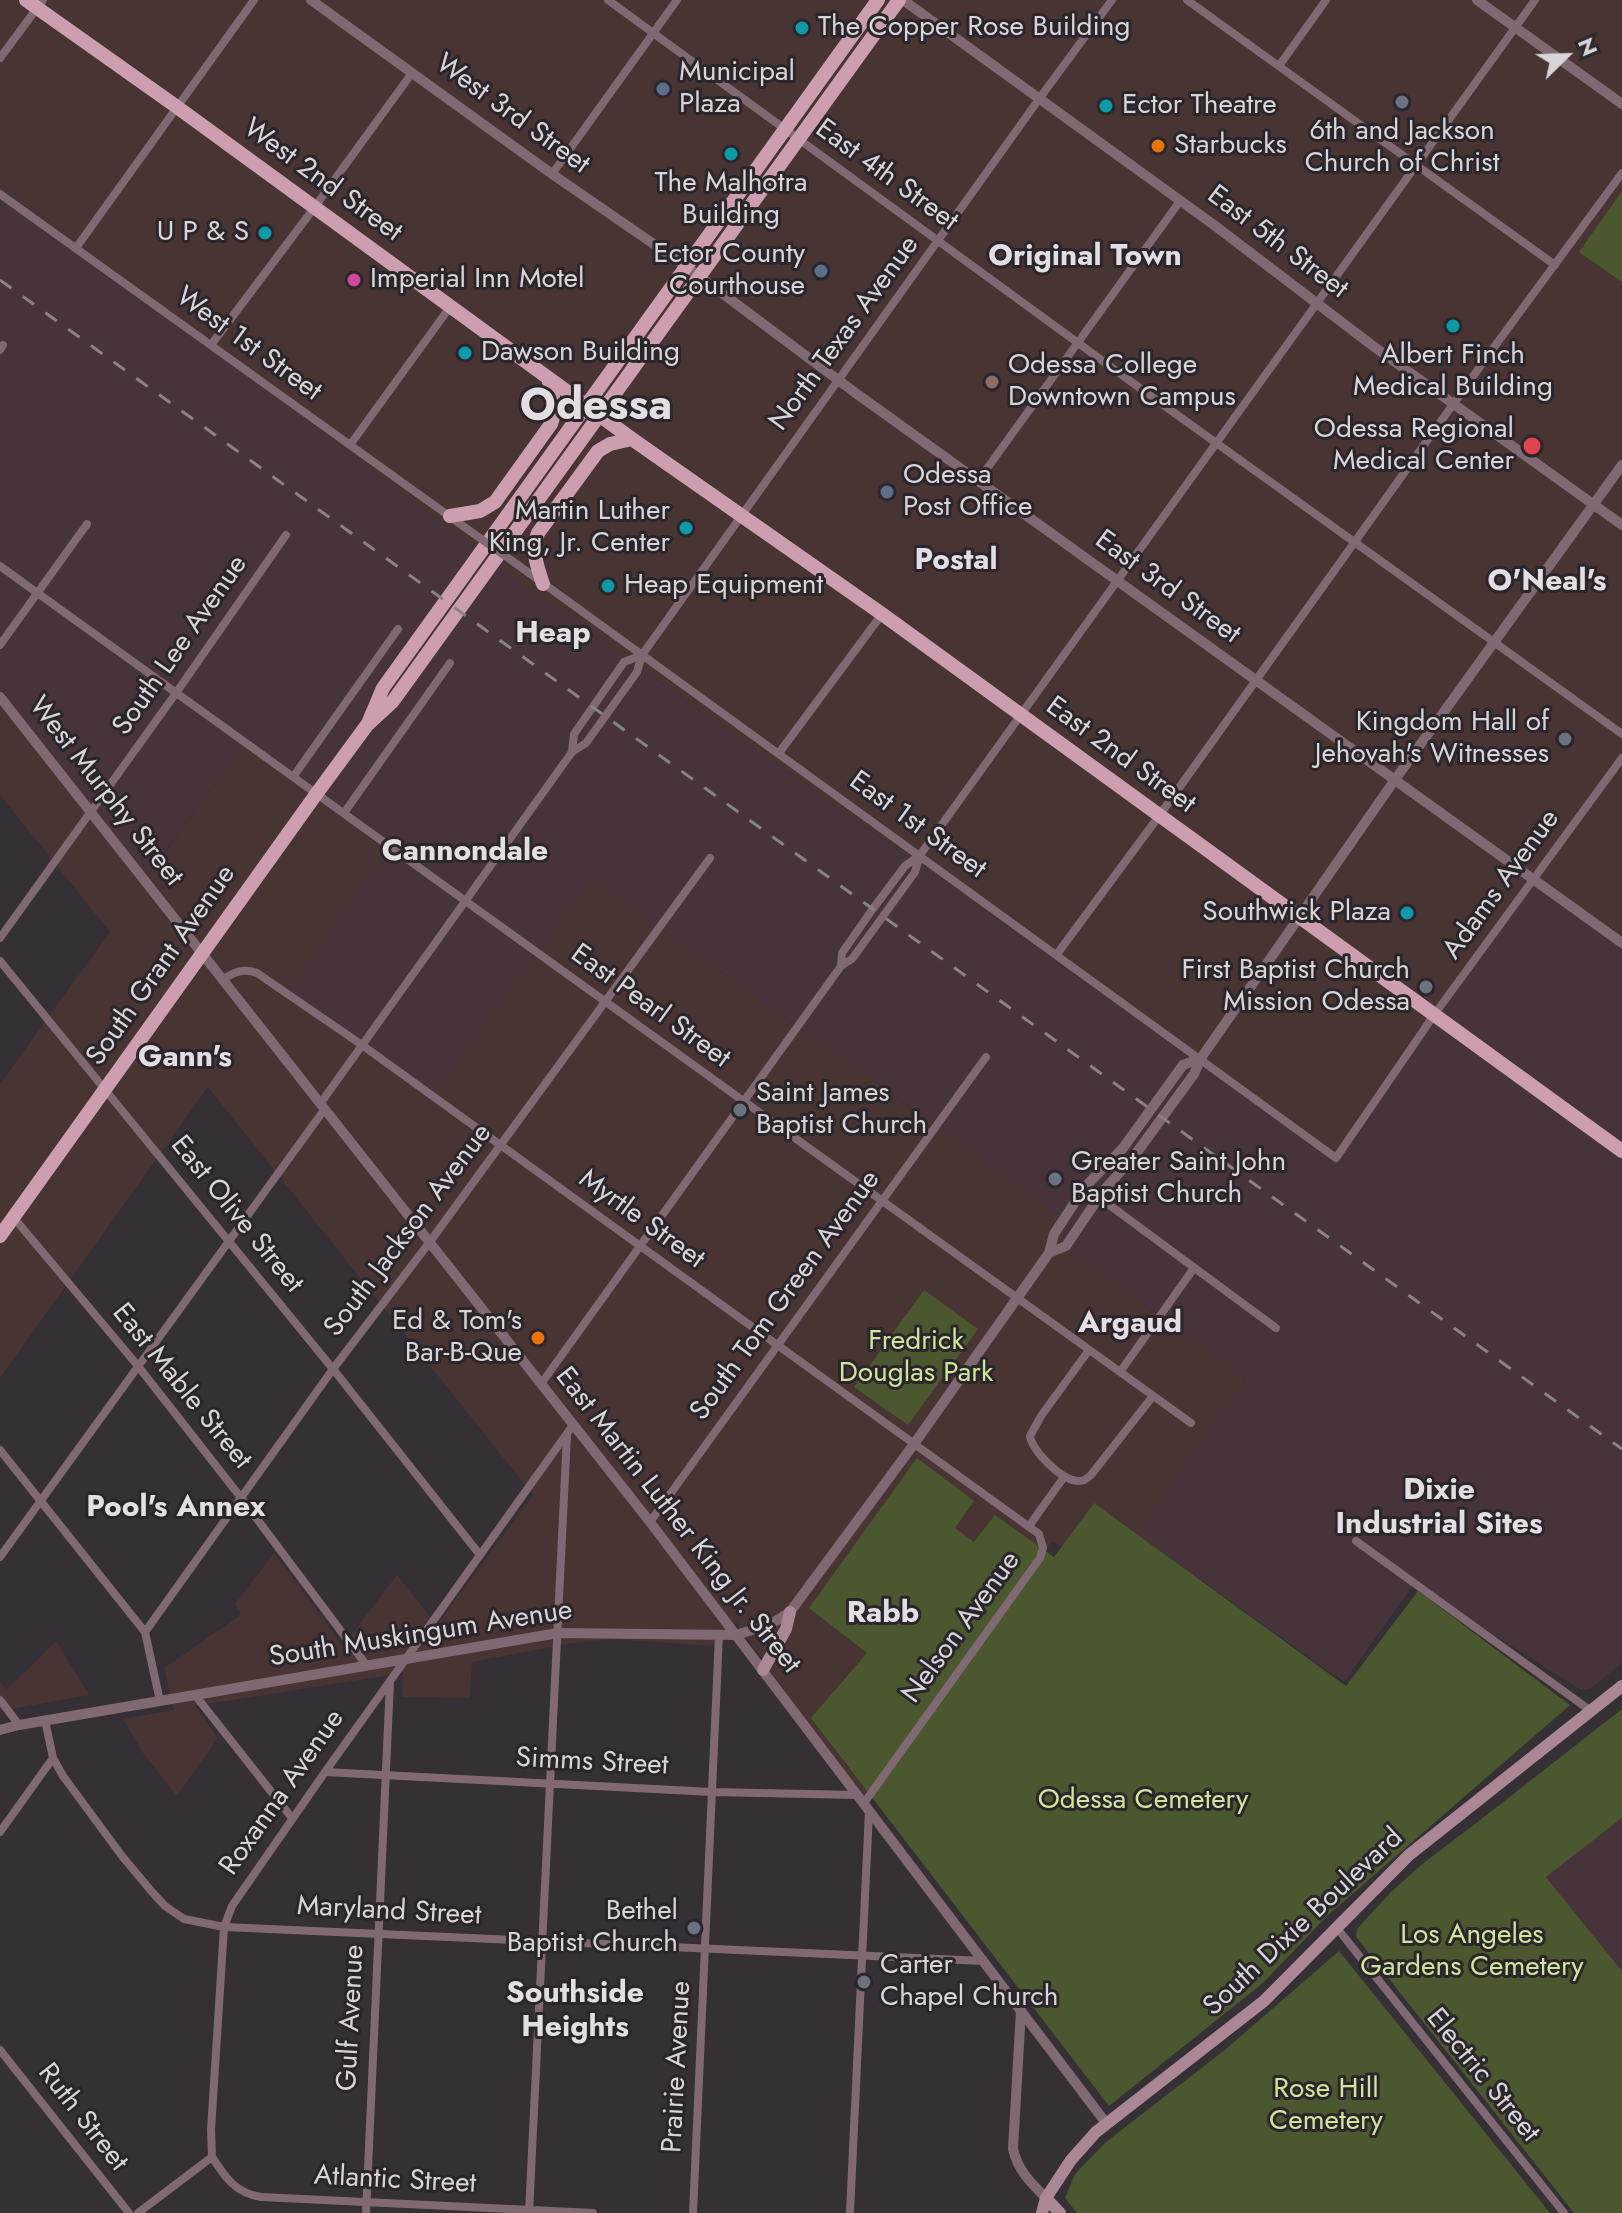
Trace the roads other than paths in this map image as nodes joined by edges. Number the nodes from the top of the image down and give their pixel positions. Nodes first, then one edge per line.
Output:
1 (254, 0) edge
2 (311, 0) edge
3 (608, 0) edge
4 (677, 0) edge
5 (878, 0) edge
6 (901, 0) edge
7 (1112, 0) edge
8 (1187, 0) edge
9 (1326, 0) edge
10 (1477, 0) edge
11 (1535, 0) edge
12 (35, 3) edge
13 (1515, 28) junction
14 (653, 33) junction
15 (0, 58) edge
16 (1279, 66) junction
17 (412, 73) junction
18 (1039, 99) junction
19 (1622, 104) edge
20 (177, 107) junction
21 (786, 130) junction
22 (798, 139) junction
23 (1416, 165) junction
24 (1622, 173) edge
25 (552, 174) junction
26 (0, 194) edge
27 (1180, 201) junction
28 (314, 208) junction
29 (939, 242) junction
30 (76, 248) junction
31 (1555, 265) junction
32 (687, 267) junction
33 (700, 276) junction
34 (1317, 303) junction
35 (450, 307) junction
36 (1078, 343) junction
37 (211, 345) junction
38 (548, 378) junction
39 (839, 381) junction
40 (1454, 404) junction
41 (587, 405) junction
42 (599, 415) junction
43 (632, 439) junction
44 (1217, 443) junction
45 (350, 445) junction
46 (1622, 465) edge
47 (978, 481) junction
48 (1594, 505) junction
49 (450, 516) junction
50 (742, 516) junction
51 (87, 524) dead end
52 (1622, 525) edge
53 (470, 531) joint
54 (286, 535) dead end
55 (1354, 543) junction
56 (0, 566) edge
57 (1117, 581) junction
58 (543, 584) junction
59 (38, 593) junction
60 (882, 614) junction
61 (398, 629) dead end
62 (1493, 643) junction
63 (0, 645) edge
64 (642, 655) junction
65 (450, 663) dead end
66 (1254, 680) junction
67 (176, 693) junction
68 (0, 697) edge
69 (1021, 716) junction
70 (367, 725) junction
71 (1622, 734) edge
72 (572, 752) junction
73 (779, 753) junction
74 (1622, 758) edge
75 (293, 777) junction
76 (1394, 781) junction
77 (317, 793) junction
78 (91, 812) junction
79 (344, 813) junction
80 (1159, 816) junction
81 (920, 855) junction
82 (710, 858) dead end
83 (1533, 881) junction
84 (465, 901) junction
85 (1300, 918) junction
86 (0, 938) edge
87 (1622, 943) edge
88 (202, 954) junction
89 (1057, 954) junction
90 (0, 961) edge
91 (222, 980) junction
92 (605, 1002) junction
93 (1434, 1015) junction
94 (362, 1045) junction
95 (986, 1057) dead end
96 (1201, 1058) junction
97 (105, 1091) junction
98 (744, 1101) junction
99 (322, 1107) junction
100 (500, 1145) junction
101 (1622, 1151) edge
102 (1336, 1158) joint
103 (1085, 1187) junction
104 (1098, 1198) junction
105 (882, 1201) junction
106 (4, 1227) edge
107 (229, 1240) junction
108 (429, 1243) junction
109 (640, 1246) junction
110 (1049, 1253) junction
111 (1194, 1268) junction
112 (1018, 1299) junction
113 (1276, 1328) dead end
114 (778, 1346) junction
115 (1089, 1350) junction
116 (138, 1366) junction
117 (333, 1369) junction
118 (1120, 1372) junction
119 (541, 1384) junction
120 (1153, 1396) junction
121 (1191, 1423) dead end
122 (570, 1429) junction
123 (914, 1444) junction
124 (0, 1450) edge
125 (1064, 1477) junction
126 (242, 1499) junction
127 (41, 1501) junction
128 (650, 1522) junction
129 (1029, 1526) junction
130 (1356, 1541) dead end
131 (480, 1555) junction
132 (0, 1557) edge
133 (790, 1612) junction
134 (145, 1632) junction
135 (558, 1633) junction
136 (719, 1635) junction
137 (736, 1635) junction
138 (406, 1659) junction
139 (367, 1666) junction
140 (763, 1670) junction
141 (390, 1680) junction
142 (1622, 1686) edge
143 (195, 1695) junction
144 (0, 1700) edge
145 (160, 1701) junction
146 (1591, 1711) junction
147 (45, 1720) junction
148 (19, 1725) junction
149 (0, 1730) edge
150 (53, 1758) junction
151 (325, 1772) junction
152 (386, 1775) junction
153 (550, 1783) junction
154 (712, 1792) junction
155 (864, 1803) junction
156 (292, 1818) junction
157 (0, 1832) edge
158 (224, 1927) junction
159 (1337, 1928) junction
160 (378, 1934) junction
161 (543, 1941) junction
162 (705, 1948) junction
163 (862, 1955) junction
164 (984, 1961) junction
165 (1021, 2010) junction
166 (0, 2050) edge
167 (1106, 2123) junction
168 (212, 2157) junction
169 (1046, 2198) junction
170 (366, 2202) junction
171 (530, 2212) edge
172 (129, 2213) edge
173 (138, 2213) edge
174 (366, 2213) edge
175 (593, 2213) edge
176 (693, 2213) edge
177 (850, 2213) edge
178 (1042, 2213) edge
179 (1060, 2213) edge
180 (1564, 2213) edge

1 - 20 street
2 - 17 street, West 3rd Street
3 - 14 street, East 4th Street
4 - 14 street
5 - 21 main road, South Grant Avenue
6 - 18 street, East 5th Street
6 - 22 main road, South Grant Avenue
7 - 18 street, North Texas Avenue
8 - 16 street
9 - 16 street
10 - 13 street
11 - 13 street
12 - 15 street
12 - 20 main road, West 2nd Street
13 - 19 street
13 - 23 street
14 - 21 street, East 4th Street
14 - 25 street
16 - 23 street
17 - 25 street, West 3rd Street
17 - 28 street
18 - 27 street, East 5th Street
18 - 29 street, North Texas Avenue
20 - 28 main road, West 2nd Street
20 - 30 street
21 - 22 street, East 4th Street
21 - 32 main road, South Grant Avenue
22 - 29 street, East 4th Street
22 - 33 main road, South Grant Avenue
23 - 31 street
23 - 34 street
24 - 31 street
25 - 32 street, West 3rd Street
26 - 30 street, West 1st Street
27 - 34 street, East 5th Street
27 - 36 street
28 - 35 main road, West 2nd Street
28 - 37 street
29 - 36 street, East 4th Street
29 - 39 street, North Texas Avenue
30 - 37 street, West 1st Street
31 - 40 street
32 - 33 street, East 3rd Street
32 - 41 main road, South Grant Avenue
33 - 39 street, East 3rd Street
33 - 42 main road, South Grant Avenue
34 - 40 street, East 5th Street
34 - 44 street
35 - 38 main road, West 2nd Street
35 - 45 street
36 - 44 street, East 4th Street
36 - 47 street
37 - 45 street, West 1st Street
38 - 41 main road, West 2nd Street
38 - 49 main road
39 - 47 street, East 3rd Street
39 - 50 street, North Texas Avenue
40 - 48 street, East 5th Street
40 - 55 street
41 - 42 main road, East 2nd Street
41 - 70 main road, South Grant Avenue
42 - 43 main road, East 2nd Street
42 - 70 main road, South Grant Avenue
43 - 50 main road, East 2nd Street
43 - 58 main road
44 - 55 street, East 4th Street
44 - 57 street
45 - 49 street, West 1st Street
46 - 48 street
47 - 57 street, East 3rd Street
48 - 52 street, East 5th Street
48 - 62 street
49 - 53 street, West 1st Street
50 - 60 main road, East 2nd Street
50 - 64 street, North Texas Avenue
51 - 59 street
53 - 58 street, East 1st Street, bridge
54 - 67 street, South Lee Avenue
55 - 62 street, East 4th Street
55 - 66 street
56 - 59 street, East Pearl Street
57 - 66 street, East 3rd Street
57 - 69 street
58 - 64 street, East 1st Street
59 - 63 street
59 - 67 street, East Pearl Street
60 - 69 main road, East 2nd Street
60 - 73 street
61 - 75 street
62 - 71 street, East 4th Street
62 - 76 street
64 - 72 street
64 - 72 street
64 - 73 street, East 1st Street
65 - 79 street
66 - 76 street, East 3rd Street
66 - 80 street
67 - 75 street, East Pearl Street
67 - 78 street, South Lee Avenue
68 - 78 street, West Murphy Street
69 - 80 main road, East 2nd Street
69 - 81 street
70 - 77 main road, South Grant Avenue
72 - 84 street
73 - 81 street, East 1st Street
74 - 83 street, Adams Avenue
75 - 77 street, East Pearl Street
76 - 83 street, East 3rd Street
76 - 85 street
77 - 79 street, East Pearl Street
77 - 88 main road, South Grant Avenue
78 - 86 street, South Lee Avenue
78 - 88 street, West Murphy Street
79 - 84 street, East Pearl Street
80 - 85 main road, East 2nd Street
80 - 89 street
81 - 89 street, East 1st Street
81 - 98 street
82 - 92 street, South Jackson Avenue
83 - 87 street, East 3rd Street
83 - 93 street, Adams Avenue
84 - 92 street, East Pearl Street
84 - 94 street
85 - 93 main road, East 2nd Street
85 - 96 street
88 - 91 street, East Martin Luther King Jr. Street
88 - 97 main road, South Grant Avenue
89 - 96 street, East 1st Street
90 - 97 street, East Olive Street
91 - 94 street, Myrtle Street
91 - 99 street, East Martin Luther King Jr. Street
92 - 98 street, East Pearl Street
92 - 100 street, South Jackson Avenue
93 - 101 main road, East 2nd Street
93 - 102 street, Adams Avenue
94 - 99 street
94 - 100 street, Myrtle Street
95 - 105 street, South Tom Green Avenue
96 - 102 street, East 1st Street
96 - 103 street, South Muskingum Avenue
96 - 104 street, South Muskingum Avenue
97 - 106 main road, South Grant Avenue
97 - 107 street, East Olive Street
98 - 105 street, East Pearl Street
98 - 109 street
99 - 107 street
99 - 108 street, East Martin Luther King Jr. Street
100 - 108 street, South Jackson Avenue
100 - 109 street, Myrtle Street
103 - 104 street
103 - 110 street, South Muskingum Avenue
104 - 110 street, South Muskingum Avenue
104 - 111 street
105 - 112 street, East Pearl Street
105 - 114 street, South Tom Green Avenue
106 - 116 street, East Mable Street
107 - 116 street
107 - 117 street, East Olive Street
108 - 117 street, South Jackson Avenue
108 - 119 street, East Martin Luther King Jr. Street
109 - 114 street, Myrtle Street
109 - 119 street
110 - 112 street, South Muskingum Avenue
111 - 113 street
111 - 118 street
112 - 115 street, East Pearl Street
112 - 123 street, South Muskingum Avenue
114 - 123 street, Myrtle Street
114 - 128 street, South Tom Green Avenue
115 - 118 street, East Pearl Street
115 - 125 street
116 - 126 street, East Mable Street
116 - 127 street
117 - 126 street, South Jackson Avenue
117 - 131 street, East Olive Street
118 - 120 street, East Pearl Street
119 - 122 street, East Martin Luther King Jr. Street
120 - 121 street, East Pearl Street
120 - 125 street
122 - 128 street, East Martin Luther King Jr. Street
122 - 131 street, Roxanna Avenue
122 - 135 street
123 - 129 street, Myrtle Street
123 - 133 street, South Muskingum Avenue
124 - 127 street
125 - 129 street, Nelson Avenue
126 - 134 street, South Jackson Avenue
126 - 139 street, East Mable Street
127 - 132 street
127 - 134 street
128 - 137 street, East Martin Luther King Jr. Street
129 - 155 street, Nelson Avenue
130 - 146 street
131 - 138 street, Roxanna Avenue
133 - 137 street, South Muskingum Avenue
133 - 140 main road
134 - 145 street
135 - 136 street, South Muskingum Avenue
135 - 138 street, South Muskingum Avenue
135 - 153 street
136 - 137 street, South Muskingum Avenue
136 - 154 street, Prairie Avenue
137 - 140 street, East Martin Luther King Jr. Street
138 - 139 street, South Muskingum Avenue
138 - 141 street, Roxanna Avenue
139 - 143 street, South Muskingum Avenue
140 - 155 street, East Martin Luther King Jr. Street
141 - 151 street, Roxanna Avenue
141 - 152 street, Gulf Avenue
142 - 146 main road, South Dixie Boulevard
143 - 145 street, South Muskingum Avenue
143 - 156 street
144 - 148 street
145 - 147 street, South Muskingum Avenue
146 - 159 main road, South Dixie Boulevard
147 - 148 street, South Muskingum Avenue
147 - 150 street
148 - 149 street, South Muskingum Avenue
150 - 157 street
150 - 158 street, Maryland Street
151 - 152 street, Simms Street
151 - 156 street, Roxanna Avenue
152 - 153 street, Simms Street
152 - 160 street, Gulf Avenue
153 - 154 street, Simms Street
153 - 161 street
154 - 155 street, Simms Street
154 - 162 street, Prairie Avenue
155 - 163 street
155 - 164 street, East Martin Luther King Jr. Street
156 - 158 street, Roxanna Avenue
158 - 160 street, Maryland Street
158 - 168 street, Roxanna Avenue
159 - 167 main road, South Dixie Boulevard
159 - 180 street, Electric Street
160 - 161 street, Maryland Street
160 - 170 street, Gulf Avenue
161 - 162 street, Maryland Street
161 - 171 street
162 - 163 street, Maryland Street
162 - 176 street, Prairie Avenue
163 - 164 street, Maryland Street
163 - 177 street
164 - 165 street, East Martin Luther King Jr. Street
165 - 167 street, East Martin Luther King Jr. Street
165 - 169 street
166 - 172 street, Ruth Street
167 - 169 main road, South Dixie Boulevard
168 - 170 street, Atlantic Street
168 - 173 street
169 - 178 main road, South Dixie Boulevard
169 - 179 main road
170 - 171 street, Atlantic Street
170 - 174 street, Gulf Avenue
171 - 175 street, Atlantic Street

